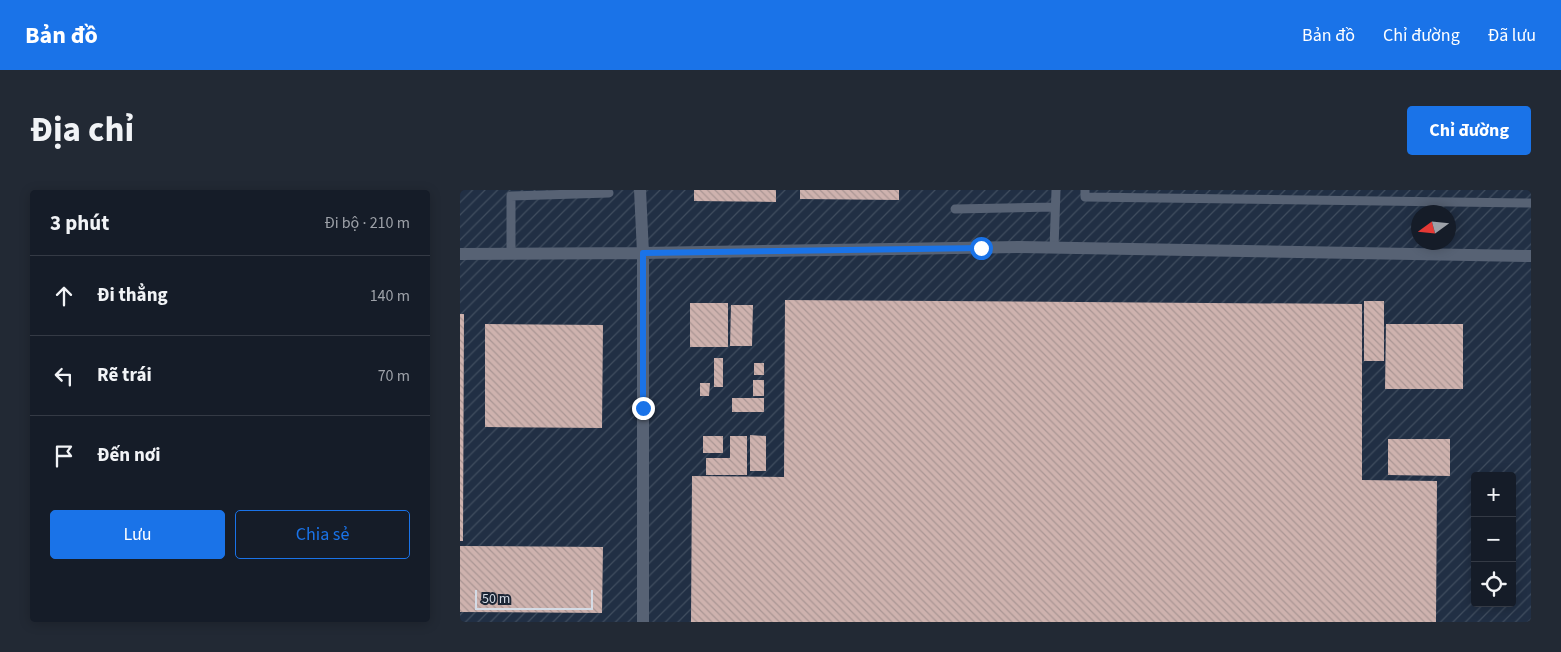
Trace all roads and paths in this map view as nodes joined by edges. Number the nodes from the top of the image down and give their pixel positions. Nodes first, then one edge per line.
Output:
1 (640, 190) edge
2 (1056, 190) edge
3 (1085, 190) edge
4 (609, 193) dead end
5 (1531, 203) edge
6 (1055, 207) junction
7 (956, 209) dead end
8 (1054, 248) junction
9 (643, 253) junction
10 (460, 254) edge
11 (511, 254) junction
12 (1531, 256) edge
13 (643, 622) edge

1 - 9 street
2 - 6 lane
3 - 5 lane
4 - 11 lane
6 - 7 lane
6 - 8 lane
8 - 9 street
8 - 12 street
9 - 11 street
9 - 13 street
10 - 11 street

